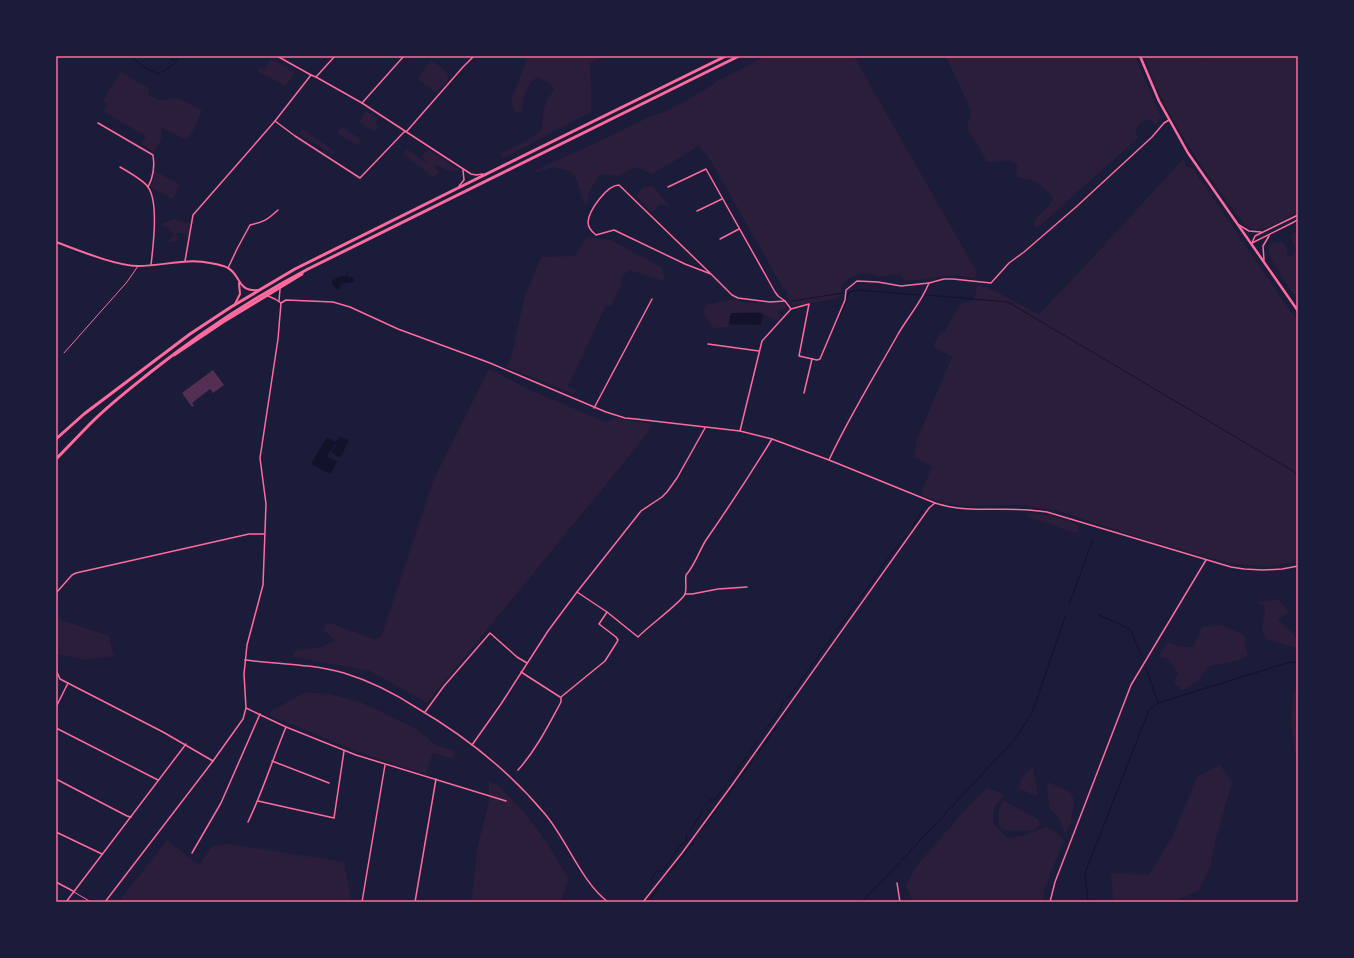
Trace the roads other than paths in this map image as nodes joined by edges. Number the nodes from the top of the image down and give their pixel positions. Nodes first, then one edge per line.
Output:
1 (277, 56) edge
2 (335, 56) edge
3 (404, 56) edge
4 (474, 56) edge
5 (726, 56) edge
6 (739, 56) edge
7 (1140, 56) edge
8 (311, 75) junction
9 (316, 77) junction
10 (362, 103) junction
11 (1169, 120) junction
12 (275, 121) junction
13 (98, 122) dead end
14 (404, 132) junction
15 (120, 166) dead end
16 (463, 168) junction
17 (487, 174) junction
18 (148, 187) junction
19 (668, 187) dead end
20 (458, 188) junction
21 (722, 199) junction
22 (278, 210) dead end
23 (697, 211) dead end
24 (1298, 215) edge
25 (1298, 219) edge
26 (1239, 225) junction
27 (739, 229) junction
28 (1262, 232) junction
29 (1271, 234) junction
30 (720, 239) dead end
31 (56, 242) edge
32 (1252, 243) junction
33 (1264, 260) junction
34 (185, 261) junction
35 (151, 265) junction
36 (138, 266) junction
37 (228, 268) junction
38 (308, 269) junction
39 (711, 274) junction
40 (238, 282) junction
41 (929, 283) junction
42 (281, 287) junction
43 (262, 288) junction
44 (266, 295) junction
45 (652, 299) dead end
46 (785, 301) junction
47 (280, 302) junction
48 (231, 307) junction
49 (791, 309) junction
50 (1298, 310) edge
51 (708, 344) dead end
52 (759, 351) junction
53 (64, 353) dead end
54 (170, 356) junction
55 (812, 359) junction
56 (804, 393) dead end
57 (594, 408) junction
58 (705, 428) junction
59 (740, 431) junction
60 (772, 438) junction
61 (56, 439) edge
62 (56, 459) edge
63 (830, 460) junction
64 (935, 503) junction
65 (264, 534) junction
66 (1206, 560) junction
67 (1298, 566) edge
68 (747, 587) dead end
69 (577, 592) junction
70 (56, 593) edge
71 (685, 594) junction
72 (608, 612) junction
73 (245, 660) junction
74 (527, 663) junction
75 (56, 670) edge
76 (521, 672) junction
77 (68, 683) junction
78 (561, 697) junction
79 (56, 706) edge
80 (246, 708) junction
81 (425, 712) junction
82 (260, 714) junction
83 (286, 726) junction
84 (56, 728) edge
85 (186, 744) junction
86 (472, 745) junction
87 (344, 751) junction
88 (213, 761) junction
89 (272, 761) junction
90 (385, 765) junction
91 (518, 770) dead end
92 (56, 778) edge
93 (158, 780) junction
94 (436, 780) junction
95 (329, 784) dead end
96 (258, 801) junction
97 (506, 801) dead end
98 (131, 817) junction
99 (248, 822) dead end
100 (56, 832) edge
101 (192, 853) dead end
102 (102, 854) junction
103 (56, 882) edge
104 (897, 883) dead end
105 (73, 891) junction
106 (66, 902) edge
107 (91, 902) edge
108 (105, 902) edge
109 (362, 902) edge
110 (415, 902) edge
111 (608, 902) edge
112 (643, 902) edge
113 (900, 902) edge
114 (1050, 902) edge

1 - 8 street
2 - 9 street
3 - 10 street
4 - 14 street
5 - 17 highway
6 - 38 highway
7 - 11 main road
8 - 9 street
8 - 12 street
9 - 10 street
10 - 14 street
11 - 26 main road
11 - 41 street
12 - 14 street
12 - 34 street
13 - 18 street
14 - 16 street
15 - 18 street
16 - 17 street
16 - 20 street
17 - 20 highway
18 - 35 street
19 - 21 street
20 - 43 highway
21 - 23 street
21 - 27 street
22 - 37 street
24 - 28 street
25 - 29 street
26 - 28 street
26 - 32 main road
27 - 30 street
27 - 46 street
28 - 32 street
29 - 32 street
29 - 33 street
31 - 36 street
32 - 33 main road
33 - 50 main road
34 - 35 street
34 - 37 street
35 - 36 street
36 - 53 lane
37 - 40 street
38 - 42 highway
38 - 54 highway
39 - 39 street
39 - 46 street
40 - 43 street
40 - 48 street
41 - 55 street
41 - 63 street
42 - 44 highway
42 - 47 street
43 - 48 highway
44 - 47 street
44 - 54 highway
45 - 57 street
46 - 49 street
47 - 57 street
47 - 65 street
48 - 61 highway
49 - 52 street
49 - 55 street
51 - 52 street
52 - 59 street
54 - 62 highway
55 - 56 street
57 - 58 street
58 - 59 street
58 - 69 street
59 - 60 street
60 - 63 street
60 - 71 street
63 - 64 street
64 - 66 street
64 - 112 street
65 - 70 street
65 - 73 street
66 - 67 street
66 - 114 street
68 - 71 street
69 - 72 street
69 - 74 street
71 - 72 street
72 - 78 street
73 - 80 street
73 - 81 street
74 - 76 street
74 - 81 street
75 - 77 street
76 - 78 street
76 - 86 street
77 - 79 street
77 - 85 street
78 - 91 street
80 - 82 street
80 - 88 street
81 - 86 street
82 - 83 street
82 - 101 street
83 - 87 street
83 - 89 street
84 - 93 street
85 - 88 street
85 - 93 street
86 - 111 street
87 - 90 street
87 - 96 street
88 - 108 street
89 - 95 street
89 - 96 street
90 - 94 street
90 - 109 street
92 - 98 street
93 - 98 street
94 - 97 street
94 - 110 street
96 - 99 street
98 - 102 street
100 - 102 street
102 - 105 street
103 - 105 street
104 - 113 street
105 - 106 street
105 - 107 lane

